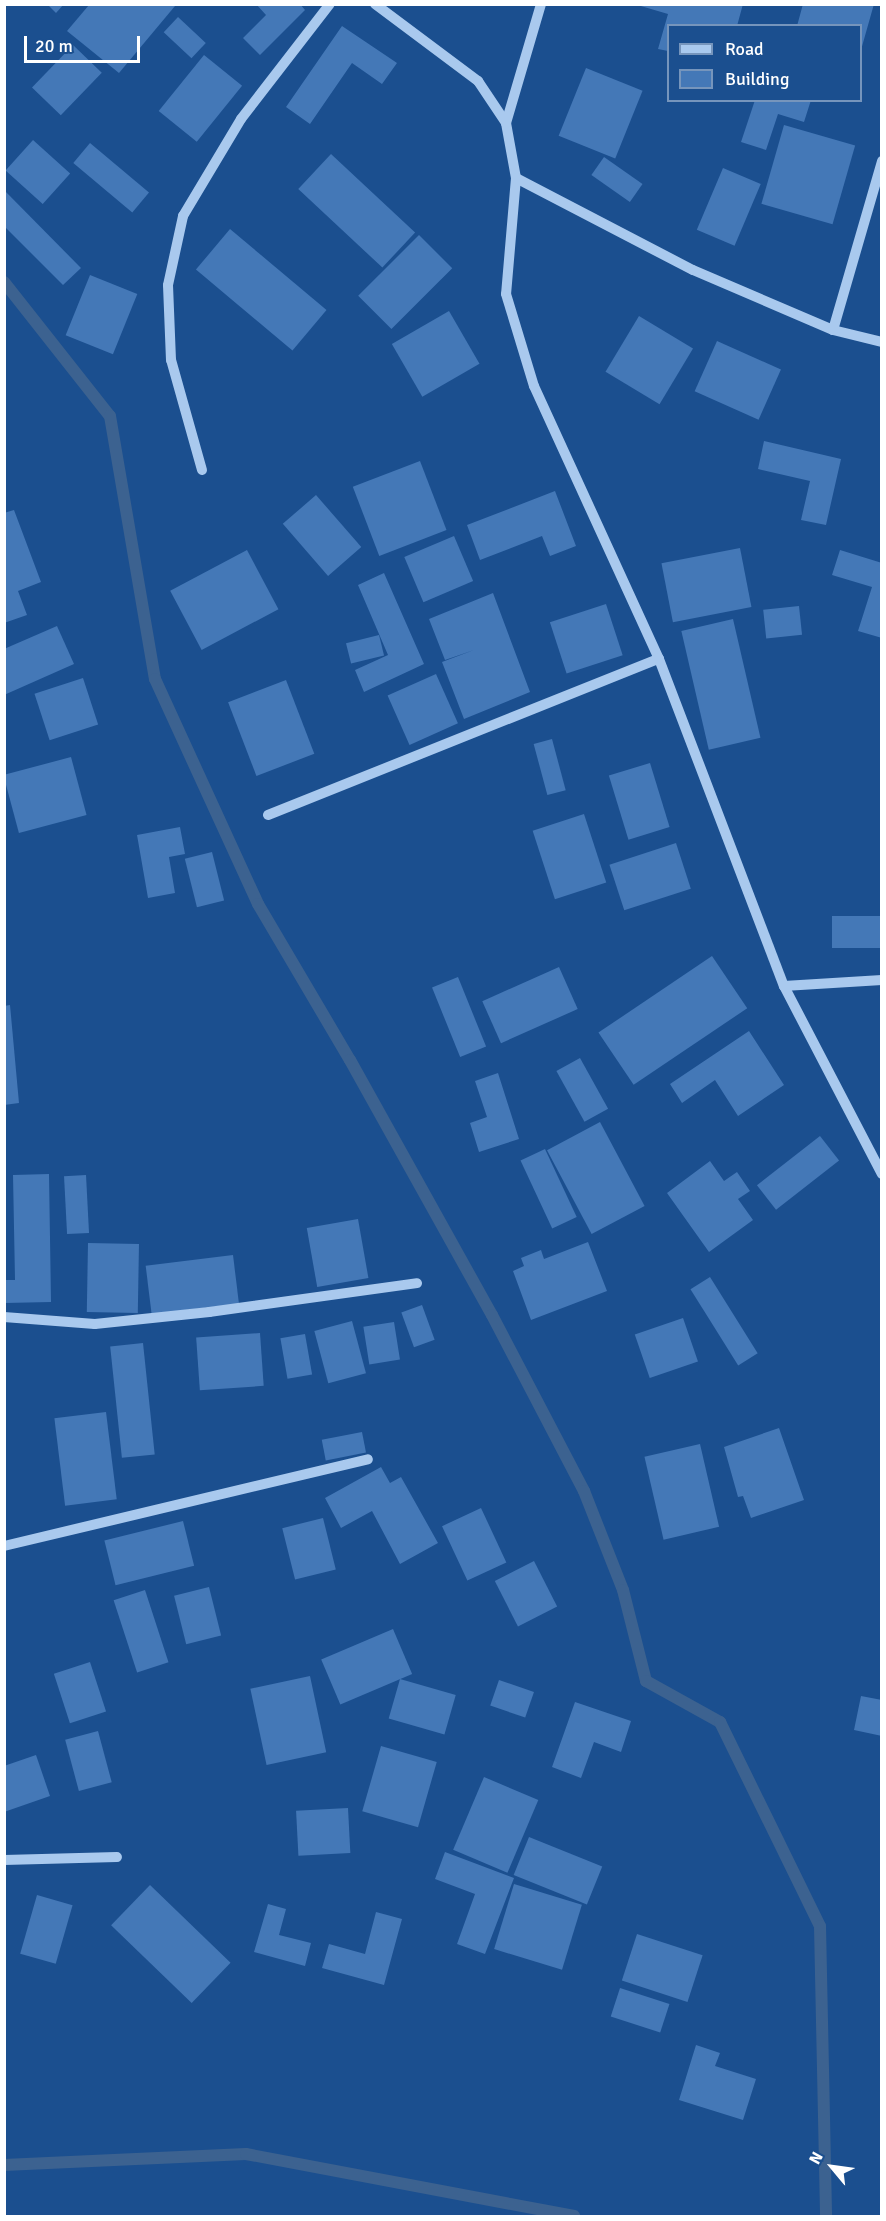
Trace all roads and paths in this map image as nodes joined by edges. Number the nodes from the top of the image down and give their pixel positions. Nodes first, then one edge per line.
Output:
1 (330, 4) edge
2 (375, 4) edge
3 (541, 4) edge
4 (506, 123) junction
5 (882, 161) edge
6 (516, 178) junction
7 (833, 330) junction
8 (882, 342) edge
9 (202, 470) dead end
10 (659, 659) junction
11 (268, 815) dead end
12 (882, 980) edge
13 (784, 986) junction
14 (882, 1174) edge
15 (417, 1283) dead end
16 (4, 1317) edge
17 (368, 1459) dead end
18 (4, 1546) edge
19 (117, 1857) dead end
20 (4, 1860) edge

1 - 9 street
2 - 4 street
3 - 4 street
4 - 6 street
5 - 7 street
6 - 7 street
6 - 10 street
7 - 8 street
10 - 11 street
10 - 13 street
12 - 13 street
13 - 14 street
15 - 16 street
17 - 18 street
19 - 20 street

